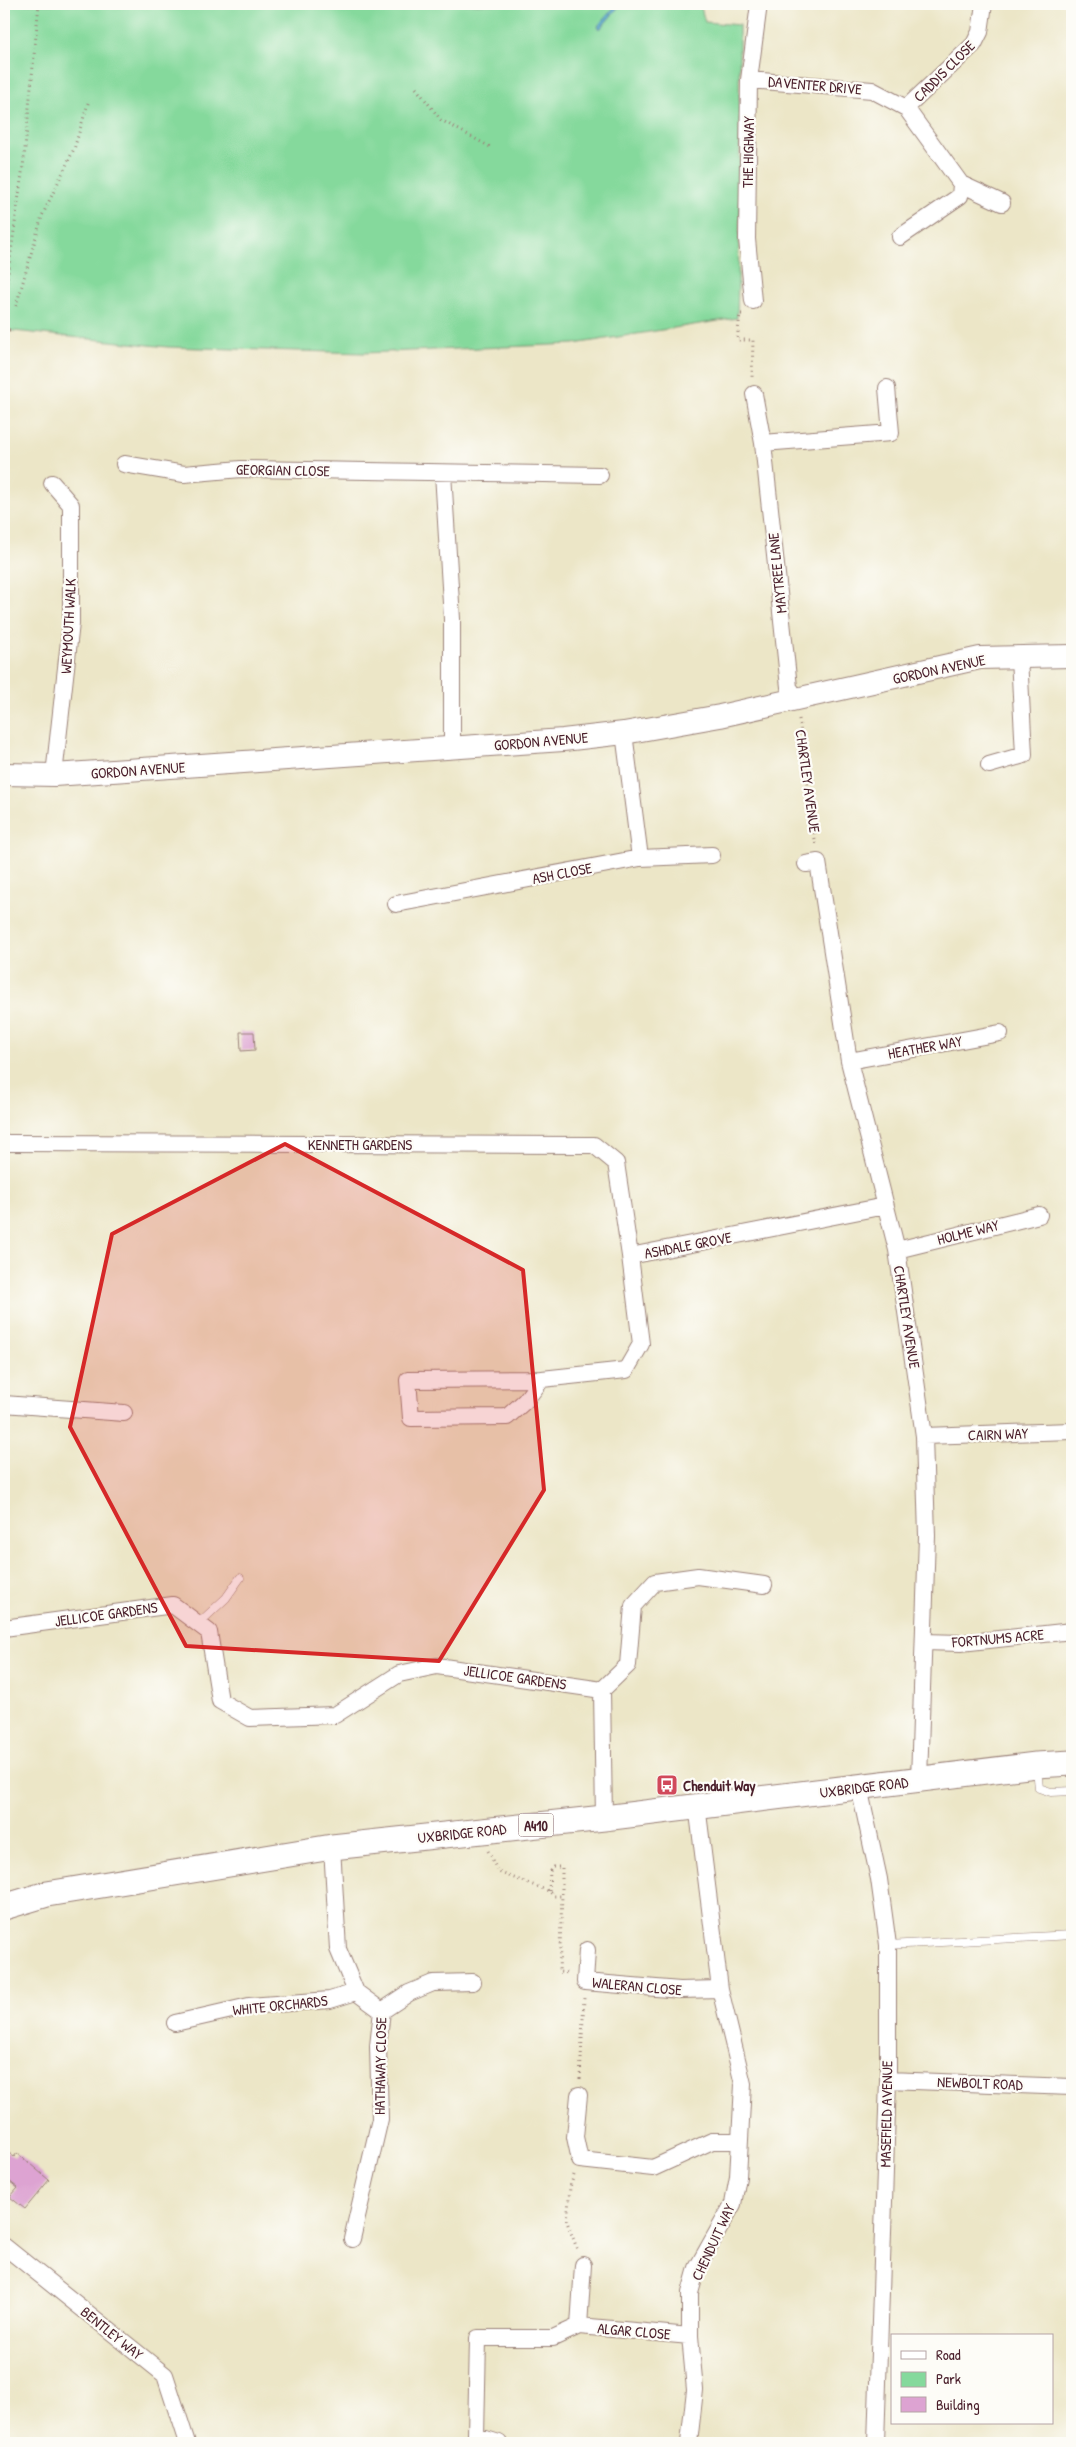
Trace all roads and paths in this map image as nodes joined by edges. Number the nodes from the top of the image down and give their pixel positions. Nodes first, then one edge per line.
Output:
1 (39, 4) edge
2 (759, 4) edge
3 (984, 4) edge
4 (749, 80) junction
5 (416, 88) dead end
6 (90, 100) dead end
7 (906, 108) junction
8 (492, 148) dead end
9 (961, 184) junction
10 (1002, 203) dead end
11 (900, 237) dead end
12 (753, 301) joint
13 (4, 302) edge
14 (16, 306) dead end
15 (4, 330) edge
16 (12, 330) dead end
17 (887, 388) dead end
18 (754, 394) joint
19 (763, 444) junction
20 (124, 464) dead end
21 (443, 474) junction
22 (600, 475) dead end
23 (52, 483) dead end
24 (1072, 656) edge
25 (1019, 657) junction
26 (797, 700) junction
27 (624, 733) junction
28 (452, 747) junction
29 (989, 765) dead end
30 (4, 774) edge
31 (54, 776) junction
32 (712, 855) dead end
33 (640, 858) junction
34 (812, 863) joint
35 (396, 904) dead end
36 (1000, 1033) dead end
37 (849, 1061) junction
38 (4, 1143) edge
39 (885, 1206) junction
40 (1039, 1214) dead end
41 (897, 1250) junction
42 (630, 1256) junction
43 (542, 1379) junction
44 (4, 1404) edge
45 (124, 1413) dead end
46 (1072, 1431) edge
47 (924, 1436) junction
48 (240, 1578) dead end
49 (764, 1585) dead end
50 (198, 1624) junction
51 (4, 1628) edge
52 (1072, 1631) edge
53 (924, 1642) junction
54 (602, 1690) junction
55 (1072, 1762) edge
56 (1036, 1765) junction
57 (919, 1780) junction
58 (859, 1788) junction
59 (1072, 1792) edge
60 (696, 1805) junction
61 (604, 1818) junction
62 (486, 1831) junction
63 (332, 1847) junction
64 (549, 1891) junction
65 (562, 1896) junction
66 (4, 1907) edge
67 (1072, 1935) edge
68 (888, 1945) junction
69 (587, 1950) dead end
70 (585, 1979) junction
71 (473, 1982) dead end
72 (720, 1989) junction
73 (356, 1992) junction
74 (382, 2011) junction
75 (175, 2023) dead end
76 (888, 2080) junction
77 (1072, 2086) edge
78 (579, 2095) joint
79 (739, 2141) junction
80 (580, 2160) junction
81 (352, 2239) dead end
82 (4, 2246) edge
83 (583, 2265) joint
84 (579, 2326) junction
85 (690, 2336) junction
86 (187, 2443) edge
87 (499, 2443) edge
88 (689, 2443) edge
89 (876, 2443) edge

1 - 13 path
2 - 4 street, THE HIGHWAY
3 - 7 street, CADDIS CLOSE
4 - 7 street, DAVENTER DRIVE
4 - 12 street, THE HIGHWAY
5 - 8 path
6 - 14 path
7 - 9 street
9 - 10 street
9 - 11 street
12 - 18 path
15 - 16 path
17 - 19 street
18 - 19 street, MAYTREE LANE
19 - 26 street, MAYTREE LANE
20 - 21 street, GEORGIAN CLOSE
21 - 22 street, GEORGIAN CLOSE
21 - 28 street
23 - 31 street, WEYMOUTH WALK
24 - 25 street, GORDON AVENUE
25 - 26 street, GORDON AVENUE
25 - 29 street
26 - 27 street, GORDON AVENUE
26 - 34 path, CHARTLEY AVENUE
27 - 28 street, GORDON AVENUE
27 - 33 street
28 - 31 street, GORDON AVENUE
30 - 31 street, GORDON AVENUE
32 - 33 street, ASH CLOSE
33 - 35 street, ASH CLOSE
34 - 37 street, CHARTLEY AVENUE
36 - 37 street, HEATHER WAY
37 - 39 street, CHARTLEY AVENUE
38 - 42 street, KENNETH GARDENS
39 - 41 street, CHARTLEY AVENUE
39 - 42 street, ASHDALE GROVE
40 - 41 street, HOLME WAY
41 - 47 street, CHARTLEY AVENUE
42 - 43 street, ASHDALE GROVE
43 - 43 street, ASHDALE GROVE
44 - 45 street
46 - 47 street, CAIRN WAY
47 - 53 street, CHARTLEY AVENUE
48 - 50 lane
49 - 54 street
50 - 51 street, JELLICOE GARDENS
50 - 54 street, JELLICOE GARDENS
52 - 53 street, FORTNUMS ACRE
53 - 57 street, CHARTLEY AVENUE
54 - 61 street
55 - 56 main road, UXBRIDGE ROAD / A410
56 - 57 main road, UXBRIDGE ROAD / A410
56 - 59 lane
57 - 58 main road, UXBRIDGE ROAD / A410
58 - 60 main road, UXBRIDGE ROAD / A410
58 - 68 street, MASEFIELD AVENUE
60 - 61 main road, UXBRIDGE ROAD / A410
60 - 72 street, CHENDUIT WAY
61 - 62 main road, UXBRIDGE ROAD / A410
62 - 63 main road, UXBRIDGE ROAD / A410
62 - 64 path
63 - 66 main road, UXBRIDGE ROAD / A410
63 - 73 street
64 - 65 path
64 - 65 path
65 - 70 path
67 - 68 lane
68 - 76 street, MASEFIELD AVENUE
69 - 70 street, WALERAN CLOSE
70 - 72 street, WALERAN CLOSE
70 - 78 path
71 - 74 street
72 - 79 street, CHENDUIT WAY
73 - 74 street, HATHAWAY CLOSE
73 - 75 street, WHITE ORCHARDS
74 - 81 street, HATHAWAY CLOSE
76 - 77 street, NEWBOLT ROAD
76 - 89 street, MASEFIELD AVENUE
78 - 80 street
79 - 80 street
79 - 85 street, CHENDUIT WAY
80 - 83 path
82 - 86 street, BENTLEY WAY
83 - 84 street, ALGAR CLOSE
84 - 85 street, ALGAR CLOSE
84 - 87 street, ALGAR CLOSE
85 - 88 street, CHENDUIT WAY

